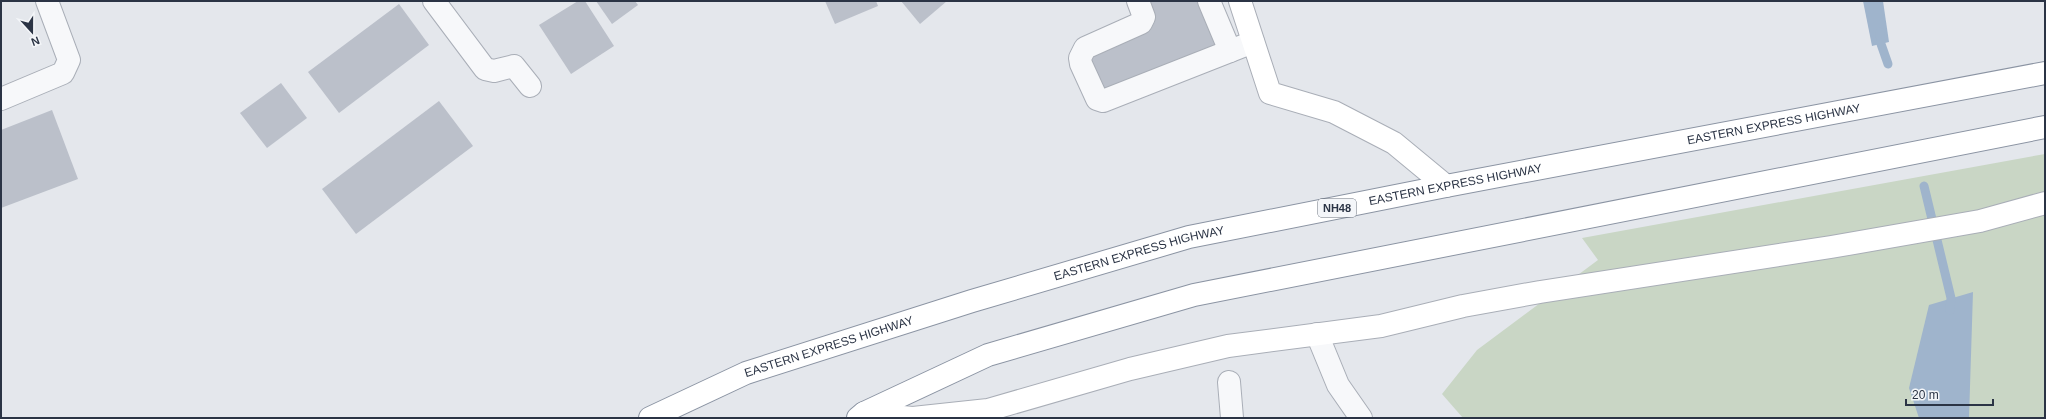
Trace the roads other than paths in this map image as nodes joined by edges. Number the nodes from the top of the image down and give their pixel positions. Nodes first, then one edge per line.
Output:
1 (47, 1) edge
2 (434, 1) edge
3 (1138, 1) edge
4 (1210, 1) edge
5 (1240, 1) edge
6 (1253, 42) junction
7 (1230, 51) junction
8 (2045, 73) edge
9 (530, 86) dead end
10 (1, 99) edge
11 (2045, 127) edge
12 (1446, 186) junction
13 (2045, 203) edge
14 (1317, 334) junction
15 (1229, 382) dead end
16 (861, 415) edge
17 (650, 418) edge
18 (913, 418) edge
19 (1232, 418) edge
20 (1361, 418) edge

1 - 10 street
2 - 9 street
3 - 7 street
4 - 7 street
5 - 6 main road
6 - 7 street
6 - 12 main road
8 - 12 main road, EASTERN EXPRESS HIGHWAY / NH48
11 - 16 main road
12 - 17 main road, EASTERN EXPRESS HIGHWAY / NH48
13 - 14 main road
14 - 18 main road
14 - 20 street
15 - 19 street
16 - 18 main road

